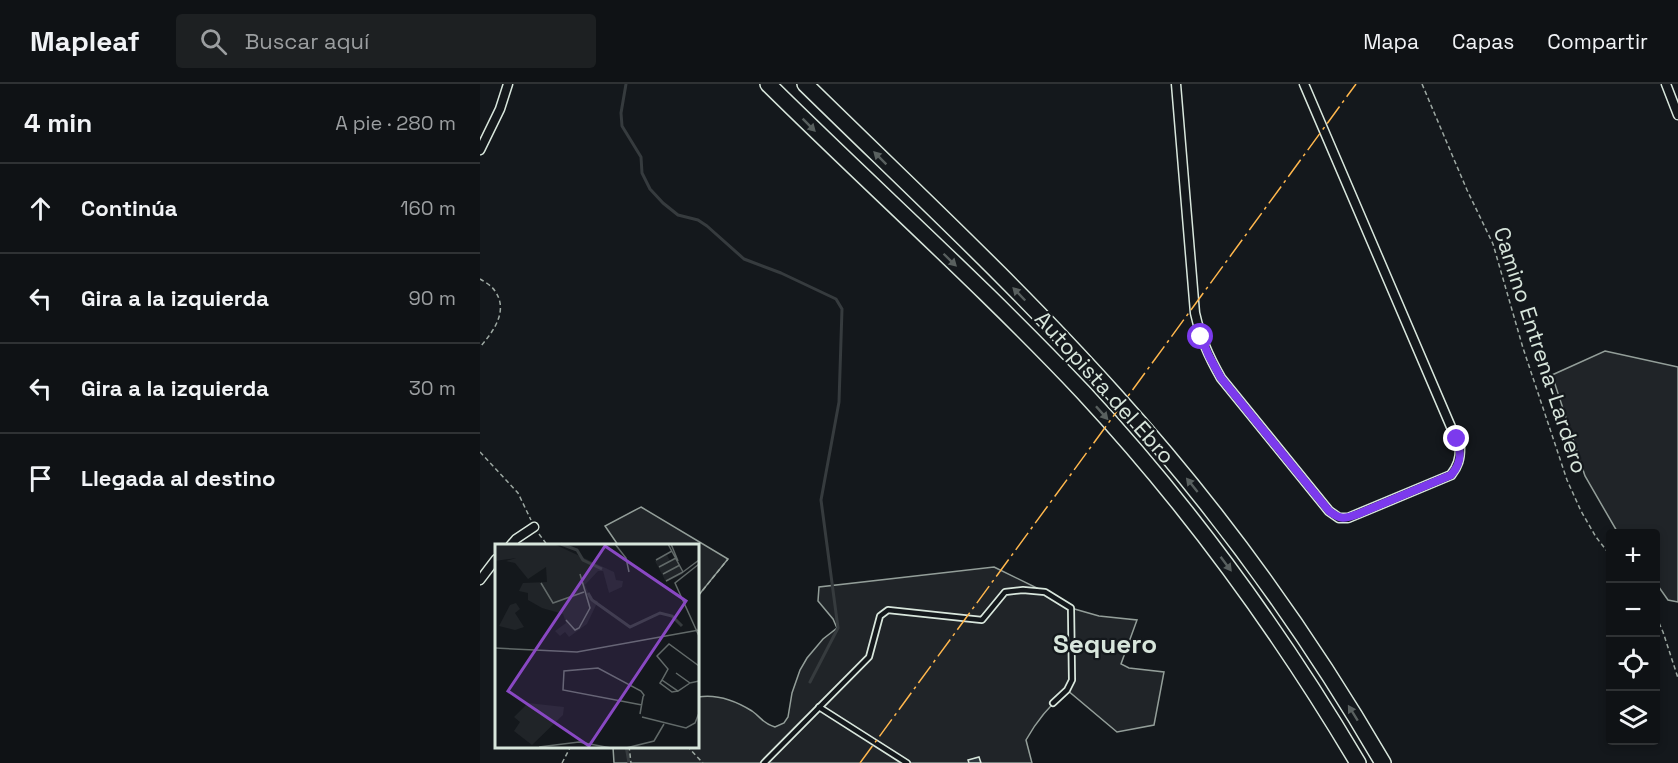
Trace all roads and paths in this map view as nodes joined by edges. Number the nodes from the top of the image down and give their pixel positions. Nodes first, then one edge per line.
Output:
1 (508, 84) edge
2 (768, 84) edge
3 (805, 84) edge
4 (1176, 84) edge
5 (1304, 84) edge
6 (1422, 84) edge
7 (1666, 84) edge
8 (1678, 116) edge
9 (480, 150) edge
10 (480, 279) edge
11 (480, 347) edge
12 (480, 452) edge
13 (534, 527) junction
14 (512, 544) edge
15 (547, 544) edge
16 (1606, 549) edge
17 (728, 559) dead end
18 (495, 561) edge
19 (480, 580) edge
20 (699, 595) edge
21 (1660, 625) edge
22 (1678, 678) edge
23 (1053, 703) dead end
24 (819, 707) junction
25 (570, 748) edge
26 (629, 748) edge
27 (688, 748) edge
28 (562, 763) edge
29 (631, 763) edge
30 (703, 763) edge
31 (764, 763) edge
32 (907, 763) edge
33 (1358, 763) edge
34 (1383, 763) edge

1 - 9 street
2 -> 33 highway, Autopista del Ebro
34 -> 3 highway, Autopista del Ebro
4 - 5 street
6 - 16 path, Camino Entrena-Lardero
7 - 8 street
10 - 11 path
12 - 13 path
13 - 14 street
13 - 15 path
17 - 20 path
18 - 19 street
21 - 22 path
23 - 24 lane
24 - 31 lane
24 - 32 lane
25 - 28 path
26 - 29 path
27 - 30 path

